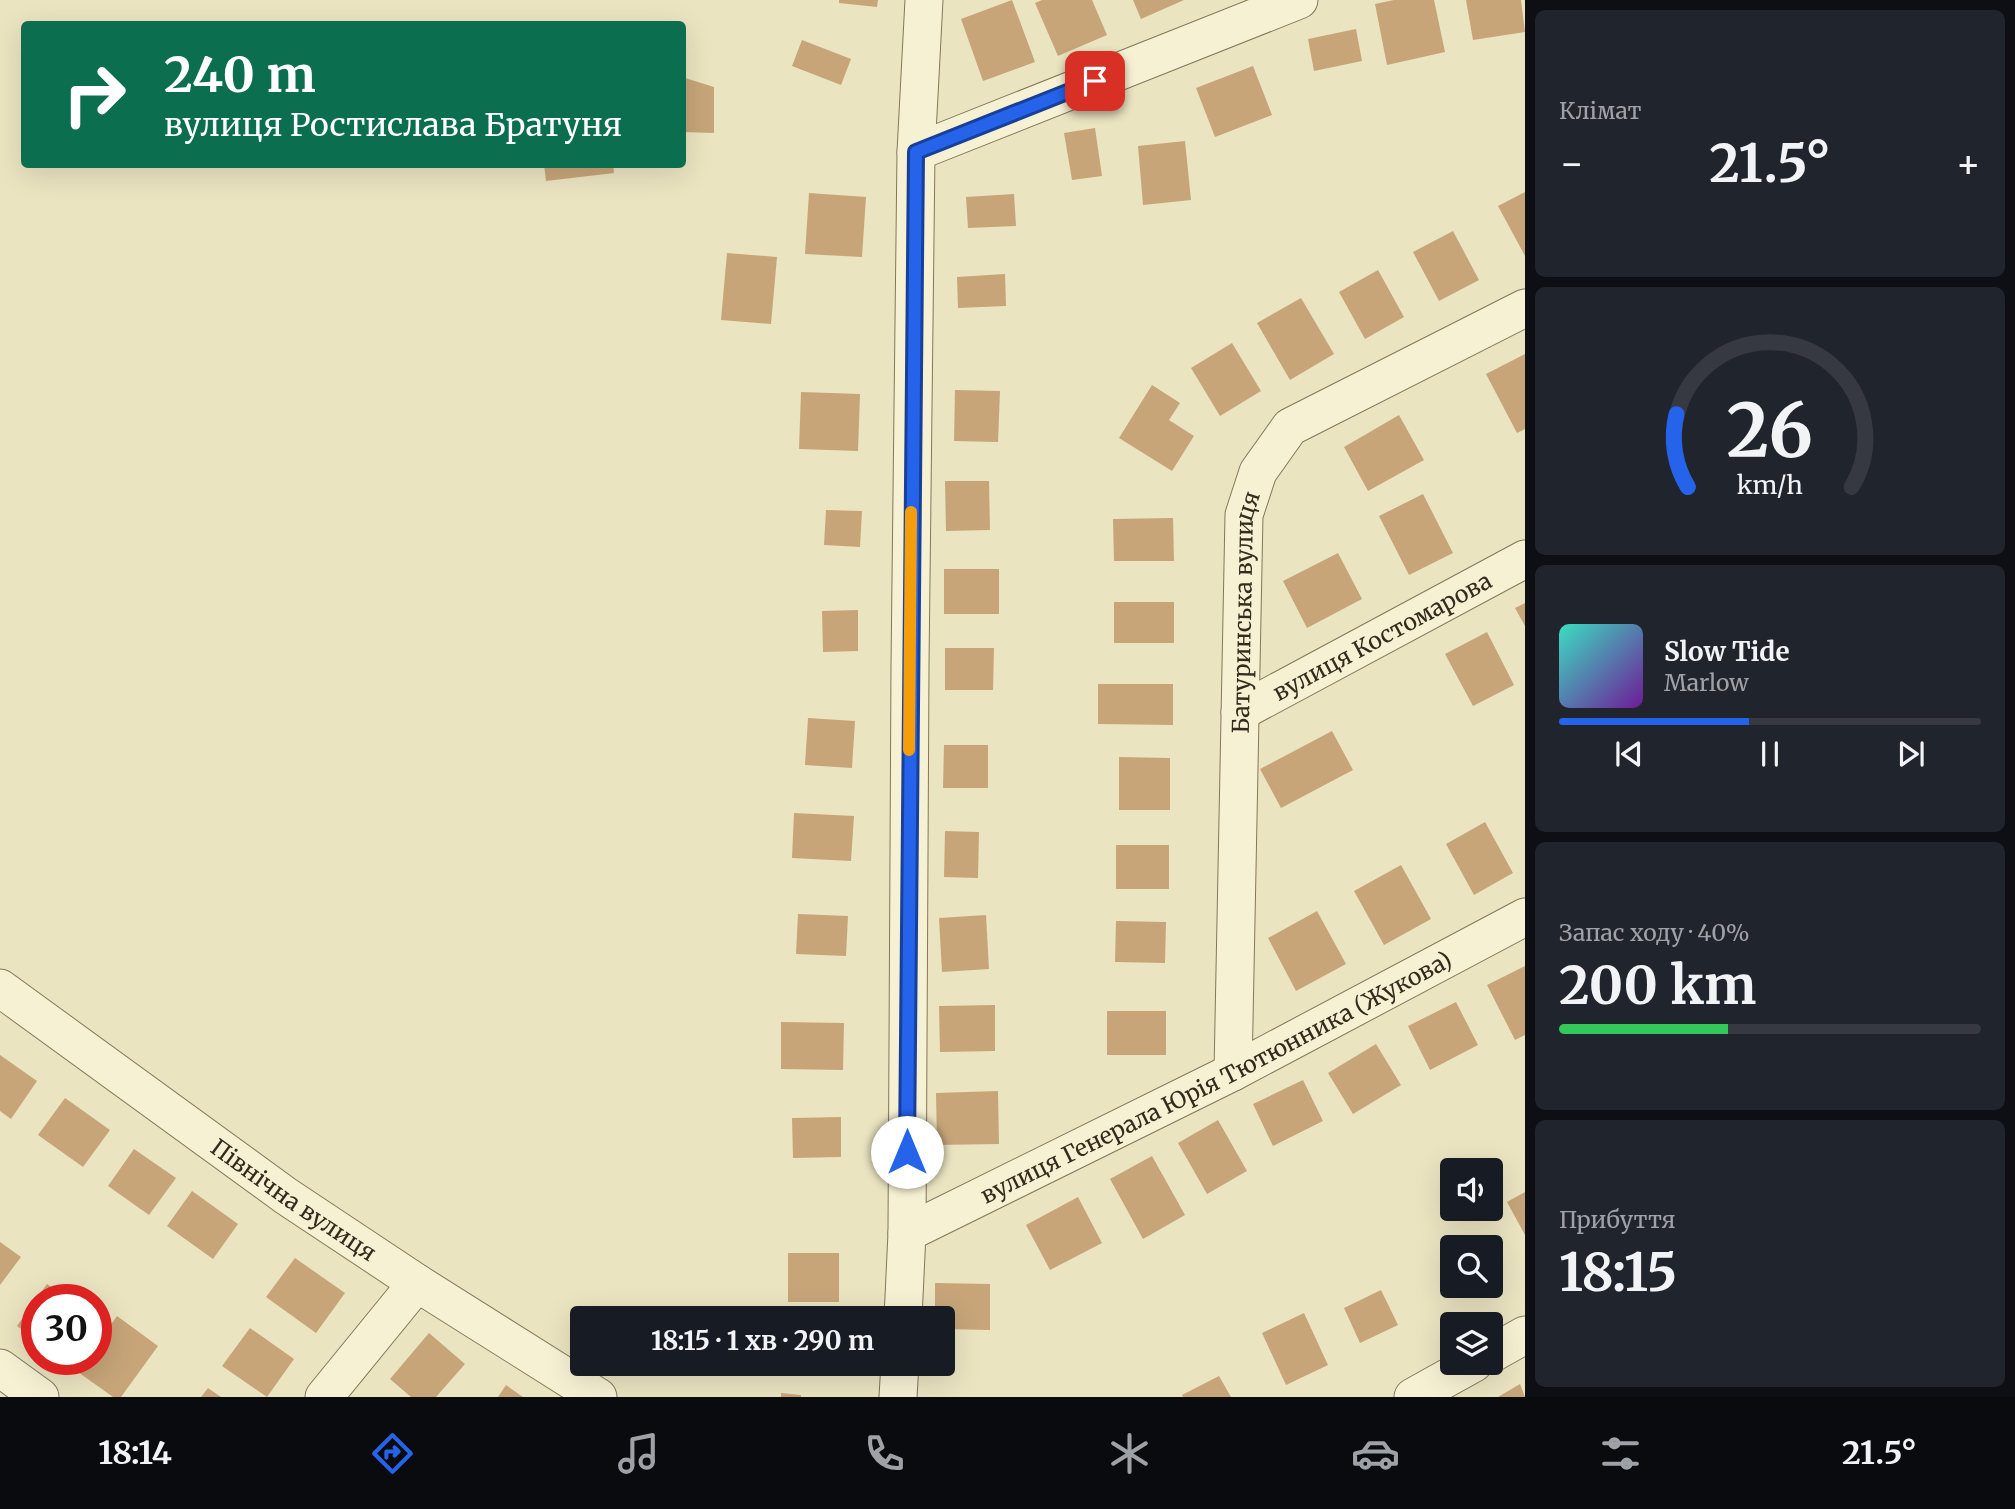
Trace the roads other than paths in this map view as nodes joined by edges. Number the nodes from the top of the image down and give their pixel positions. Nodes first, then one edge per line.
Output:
1 (924, 0) edge
2 (1300, 0) edge
3 (916, 152) junction
4 (1525, 308) edge
5 (1525, 559) edge
6 (1240, 712) junction
7 (1525, 917) edge
8 (0, 988) edge
9 (1233, 1072) junction
10 (907, 1233) junction
11 (417, 1283) junction
12 (903, 1306) edge
13 (1525, 1335) edge
14 (1503, 1347) edge
15 (0, 1368) edge
16 (1452, 1375) edge
17 (899, 1376) edge
18 (40, 1397) edge
19 (324, 1397) edge
20 (598, 1397) edge
21 (898, 1397) edge
22 (1413, 1397) edge

1 - 3 street
2 - 3 street
3 - 10 street
4 - 6 street, Батуринська вулиця
5 - 6 street, вулиця Костомарова
6 - 9 street, Батуринська вулиця
7 - 9 street, вулиця Генерала Юрія Тютюнника (Жукова)
8 - 11 street, Північна вулиця
9 - 10 street, вулиця Генерала Юрія Тютюнника (Жукова)
10 - 12 street
11 - 19 street
11 - 20 street, Північна вулиця
13 - 14 street
15 - 18 street
16 - 22 street
17 - 21 street

